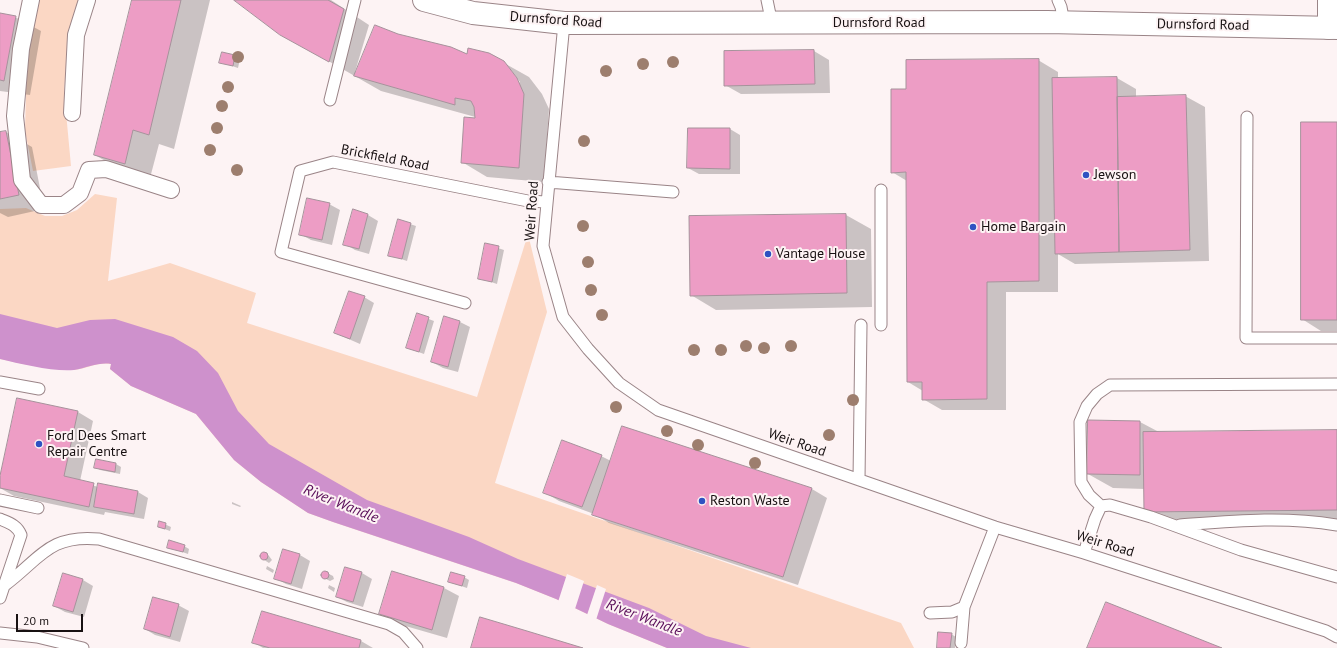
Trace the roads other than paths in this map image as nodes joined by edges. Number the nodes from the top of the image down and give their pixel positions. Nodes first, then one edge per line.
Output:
1 (31, 0) edge
2 (88, 0) edge
3 (355, 0) edge
4 (424, 0) edge
5 (767, 0) edge
6 (1058, 0) edge
7 (1330, 0) edge
8 (564, 23) junction
9 (1064, 23) junction
10 (772, 24) junction
11 (1333, 28) edge
12 (330, 100) dead end
13 (72, 114) dead end
14 (1247, 117) dead end
15 (548, 182) junction
16 (171, 190) dead end
17 (880, 190) dead end
18 (673, 192) dead end
19 (546, 202) junction
20 (465, 303) dead end
21 (861, 325) dead end
22 (881, 325) dead end
23 (1337, 338) edge
24 (1, 384) edge
25 (1337, 384) edge
26 (39, 389) dead end
27 (859, 480) junction
28 (0, 500) edge
29 (1101, 506) junction
30 (38, 508) dead end
31 (0, 519) edge
32 (1337, 525) edge
33 (1175, 526) junction
34 (994, 527) junction
35 (1084, 553) junction
36 (1337, 577) edge
37 (5, 585) junction
38 (0, 598) edge
39 (964, 607) junction
40 (930, 613) dead end
41 (0, 633) edge
42 (1337, 637) edge
43 (961, 644) dead end
44 (83, 648) edge
45 (417, 648) edge

1 - 16 street
2 - 13 street
3 - 12 lane
4 - 8 main road, Durnsford Road
5 - 10 lane
6 - 9 lane
7 - 11 main road
8 - 10 main road, Durnsford Road
8 - 15 lane, Weir Road
9 - 10 main road, Durnsford Road
9 - 11 main road, Durnsford Road
14 - 23 lane
15 - 18 lane
15 - 19 lane, Weir Road
17 - 22 lane
19 - 20 lane, Brickfield Road
19 - 27 lane, Weir Road
21 - 27 lane
24 - 26 lane
25 - 29 lane
27 - 34 lane, Weir Road
28 - 30 lane
29 - 33 lane
29 - 35 lane
31 - 37 lane
32 - 33 lane
33 - 36 lane
34 - 35 lane, Weir Road
34 - 39 lane
35 - 42 lane, Weir Road
37 - 38 lane
37 - 45 lane
39 - 40 lane
39 - 43 lane
41 - 44 lane

